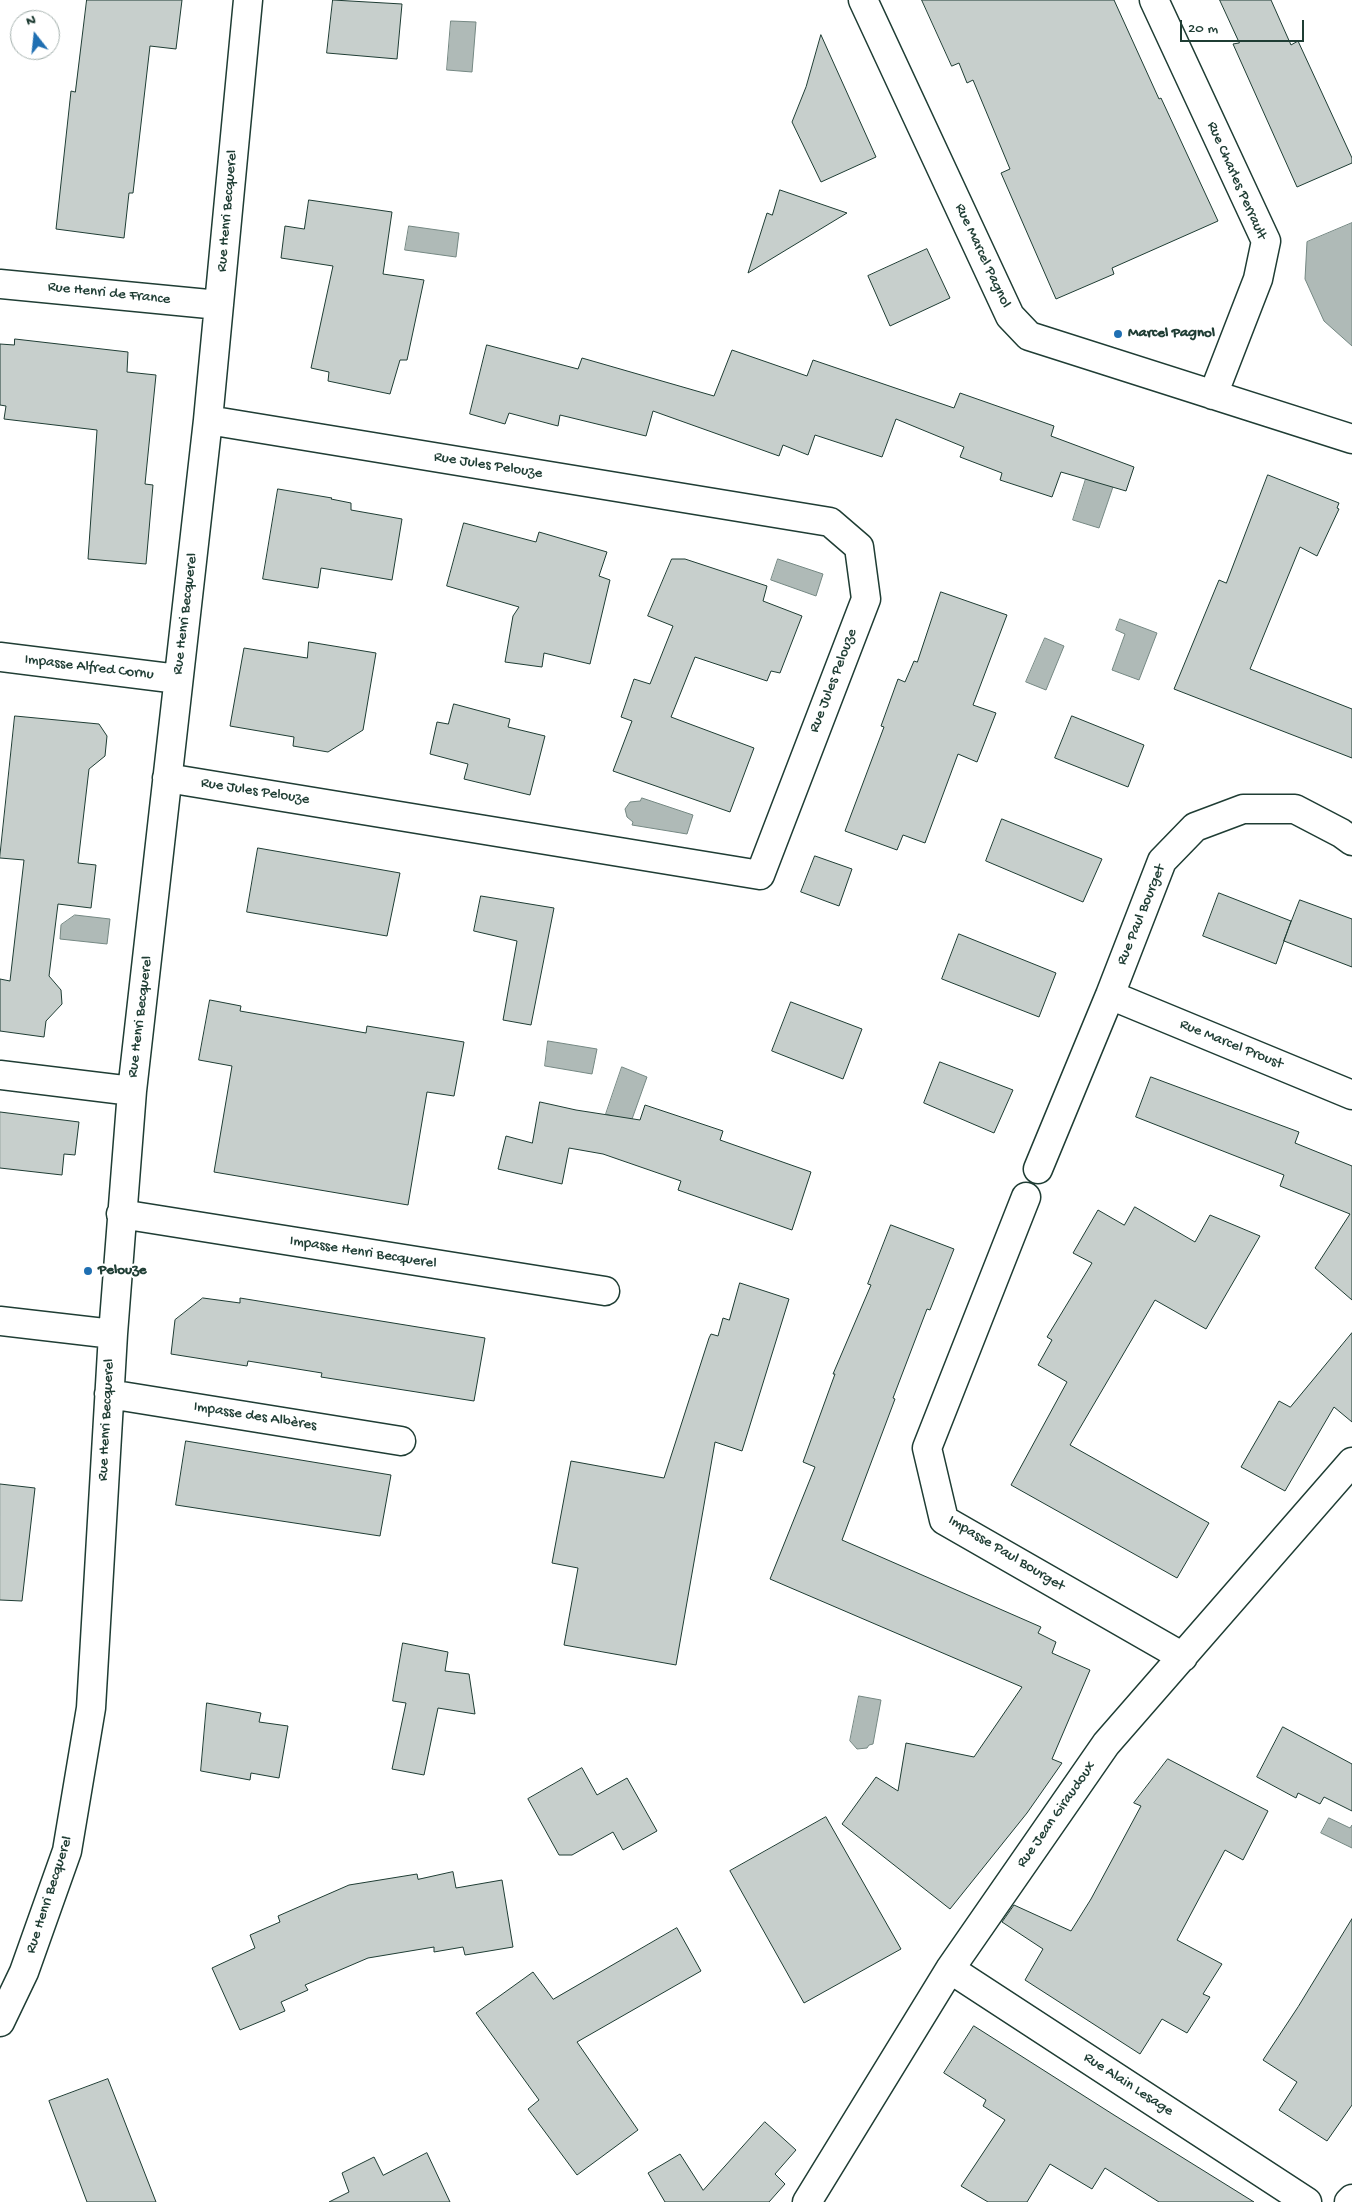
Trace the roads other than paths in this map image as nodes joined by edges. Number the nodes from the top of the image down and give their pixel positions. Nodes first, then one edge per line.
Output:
1 (248, 0) edge
2 (863, 0) edge
3 (1154, 0) edge
4 (0, 284) edge
5 (219, 305) junction
6 (1213, 395) junction
7 (208, 420) junction
8 (1352, 439) edge
9 (0, 656) edge
10 (178, 680) junction
11 (167, 778) junction
12 (1352, 841) edge
13 (1110, 995) junction
14 (0, 1075) edge
15 (132, 1091) junction
16 (1352, 1095) edge
17 (1038, 1169) dead end
18 (1026, 1197) dead end
19 (122, 1214) junction
20 (605, 1291) dead end
21 (0, 1321) edge
22 (112, 1334) junction
23 (109, 1394) junction
24 (401, 1440) dead end
25 (1352, 1462) edge
26 (1183, 1657) junction
27 (950, 1969) junction
28 (0, 2022) edge
29 (1352, 2199) edge
30 (807, 2202) edge
31 (1307, 2202) edge
32 (1349, 2202) edge

1 - 5 street, Rue Henri Becquerel
2 - 6 street, Rue Marcel Pagnol
3 - 6 street, Rue Charles Perrault
4 - 5 street, Rue Henri de France
5 - 7 street, Rue Henri Becquerel
6 - 8 street, Rue Marcel Pagnol
7 - 10 street, Rue Henri Becquerel
7 - 11 street, Rue Jules Pelouze
9 - 10 street, Impasse Alfred Cornu
10 - 11 street, Rue Henri Becquerel
11 - 15 street, Rue Henri Becquerel
12 - 13 street, Rue Paul Bourget
13 - 16 street, Rue Marcel Proust
13 - 17 street, Rue Paul Bourget
14 - 15 street
15 - 19 street, Rue Henri Becquerel
18 - 26 street, Impasse Paul Bourget
19 - 20 street, Impasse Henri Becquerel
19 - 22 street, Rue Henri Becquerel
21 - 22 street
22 - 23 street, Rue Henri Becquerel
23 - 24 street, Impasse des Albères
23 - 28 street, Rue Henri Becquerel
25 - 26 street, Rue Jean Giraudoux
26 - 27 street, Rue Jean Giraudoux
27 - 30 street, Rue Jean Giraudoux
27 - 31 street, Rue Alain Lesage
29 - 32 street

